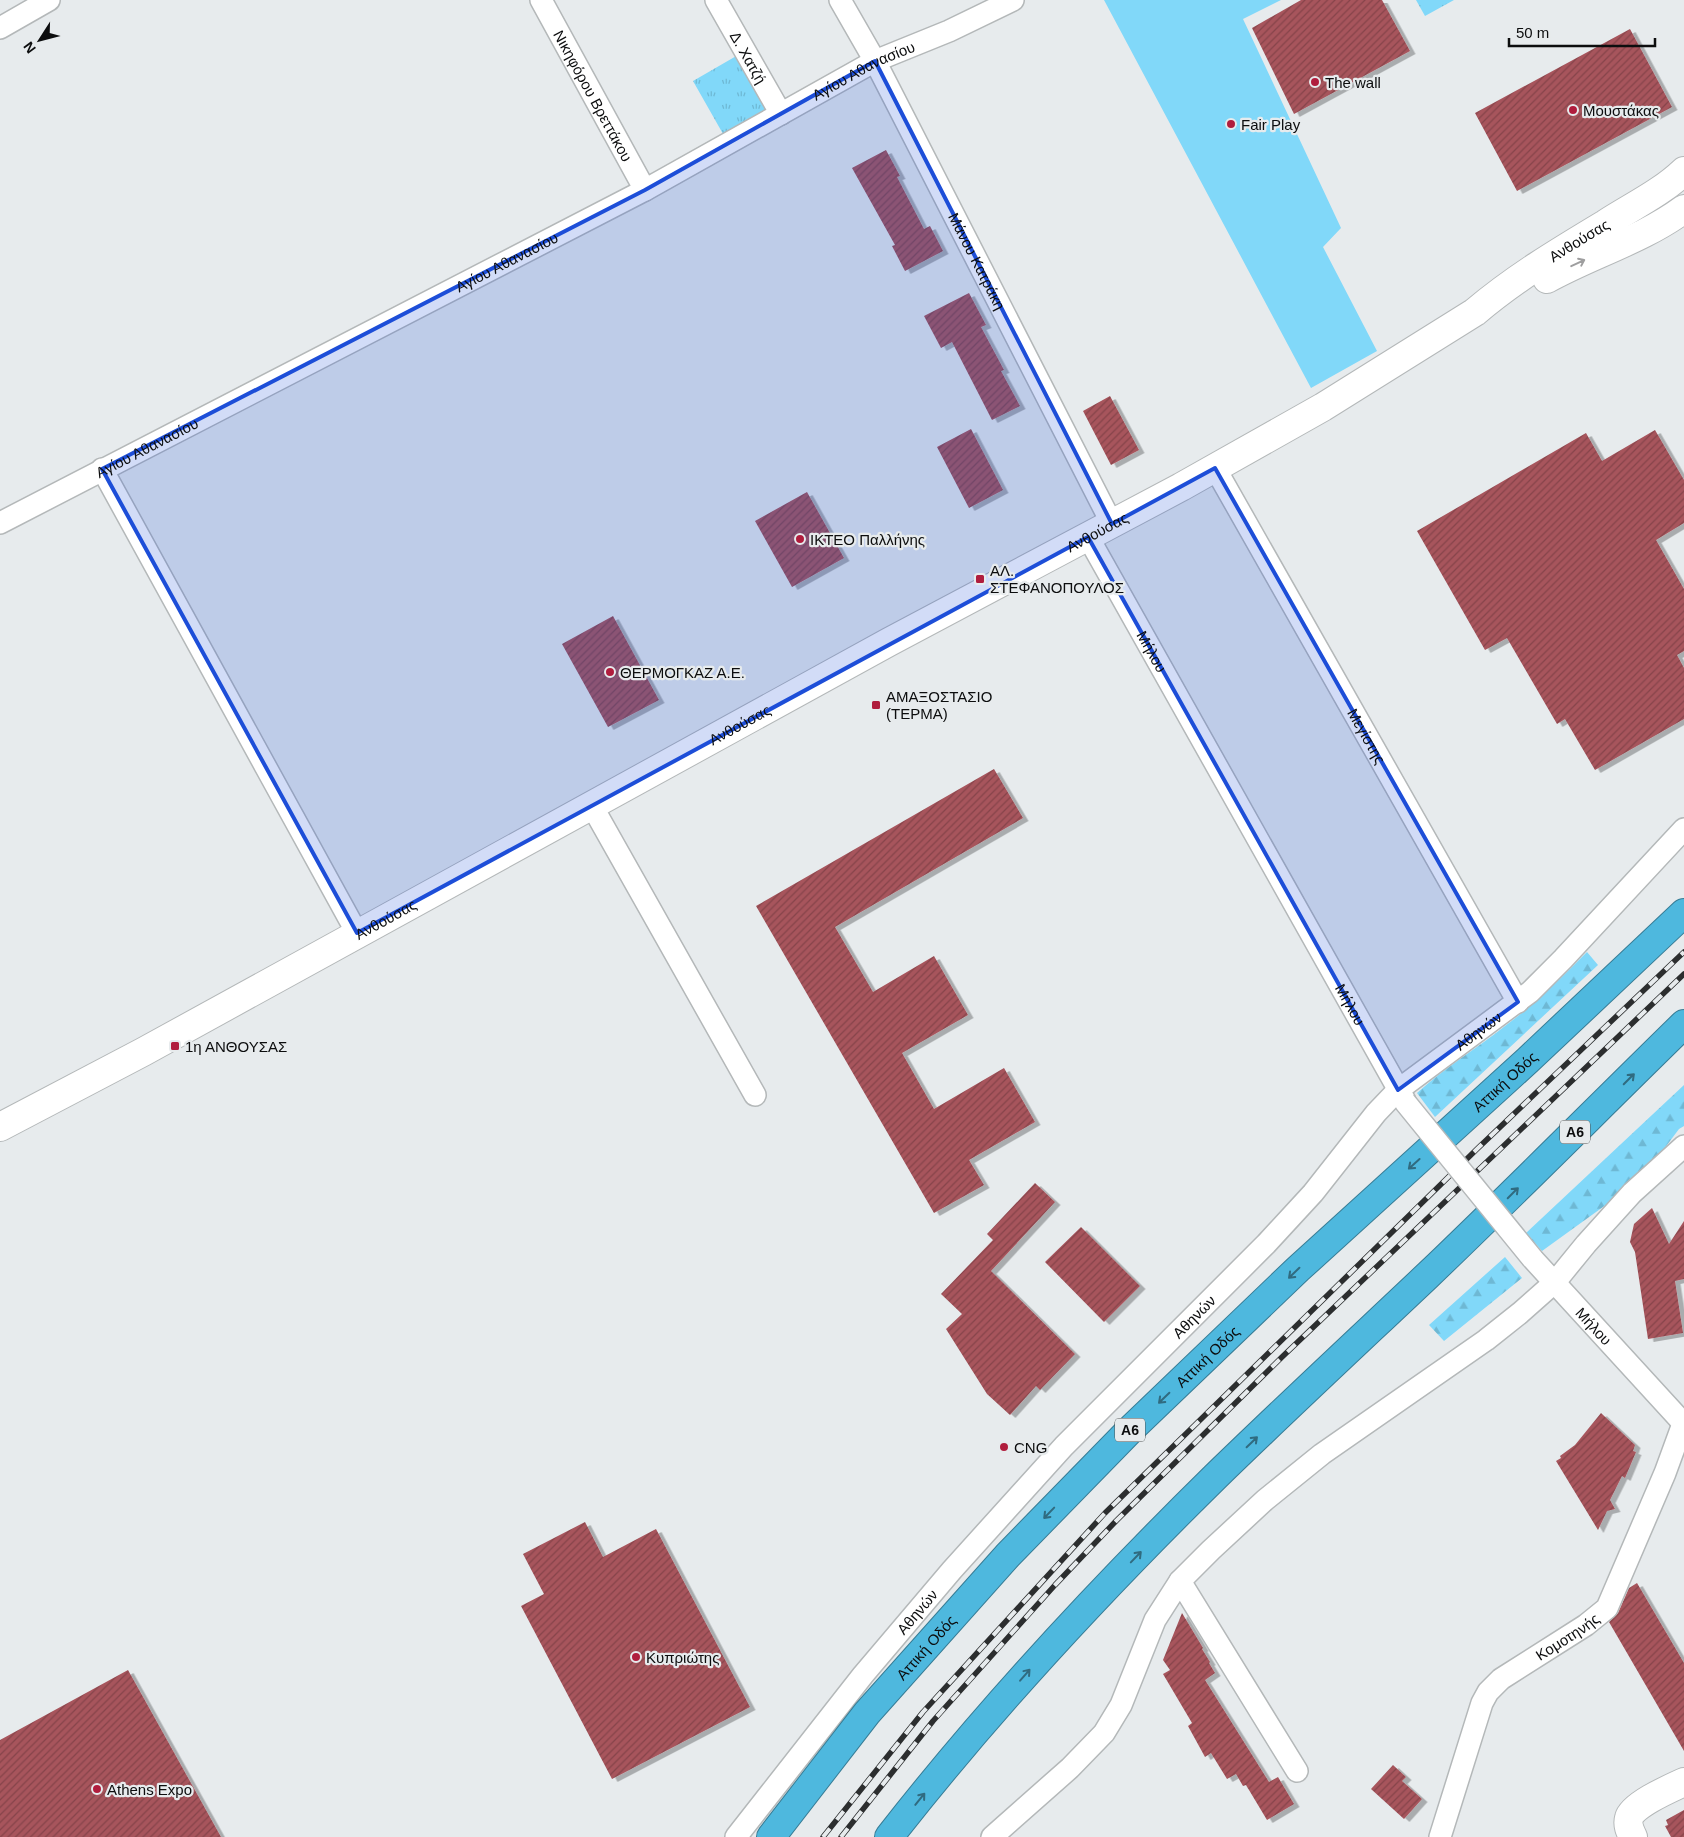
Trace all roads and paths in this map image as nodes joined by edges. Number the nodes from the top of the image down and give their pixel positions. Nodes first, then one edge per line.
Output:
1 (50, 0) edge
2 (541, 0) edge
3 (716, 0) edge
4 (840, 0) edge
5 (999, 3) edge
6 (0, 28) edge
7 (875, 61) junction
8 (781, 114) junction
9 (1684, 171) edge
10 (645, 190) junction
11 (1684, 209) edge
12 (1475, 312) junction
13 (1216, 468) junction
14 (102, 469) junction
15 (0, 523) edge
16 (1112, 524) junction
17 (1088, 537) junction
18 (592, 806) junction
19 (1684, 829) edge
20 (1684, 892) edge
21 (1684, 913) edge
22 (357, 933) junction
23 (1518, 1002) junction
24 (1684, 1024) edge
25 (1528, 1060) junction
26 (755, 1095) dead end
27 (1402, 1096) junction
28 (0, 1127) edge
29 (1684, 1146) edge
30 (1555, 1282) junction
31 (1684, 1422) edge
32 (1180, 1581) junction
33 (1297, 1771) dead end
34 (1684, 1782) edge
35 (1631, 1834) edge
36 (736, 1837) edge
37 (771, 1837) edge
38 (890, 1837) edge
39 (992, 1837) edge
40 (1440, 1837) edge

1 - 6 street
2 - 10 street, Νικηφόρου Βρεττάκου
3 - 8 street, Δ. Χατζή
4 - 7 street, Μάνου Κατράκη
5 - 7 street, Αγίου Αθανασίου
7 - 8 street, Αγίου Αθανασίου
7 - 16 street, Μάνου Κατράκη
8 - 10 street, Αγίου Αθανασίου
9 - 12 street, Ανθούσας
10 - 14 street, Αγίου Αθανασίου
12 -> 11 street, Ανθούσας
12 - 13 street, Ανθούσας
13 - 16 street, Ανθούσας
13 - 23 street, Μεγίστης
14 - 15 street, Αγίου Αθανασίου
14 - 22 street
16 - 17 street, Ανθούσας
17 - 18 street, Ανθούσας
17 - 27 street, Μήλου
18 - 22 street, Ανθούσας
18 - 26 street
19 - 23 street, Αθηνών
20 - 25 highway
21 - 25 highway, Αττική Οδός / Α6
22 - 28 street, Ανθούσας
23 - 27 street, Αθηνών
38 -> 24 highway, Α6
25 -> 37 highway, Αττική Οδός / Α6
27 - 30 street, Μήλου, bridge
27 - 36 street, Αθηνών
29 - 30 street
30 - 31 street, Μήλου
30 - 32 street
31 - 40 street, Κομοτηνής
32 - 33 street
32 - 39 street
34 - 35 street

